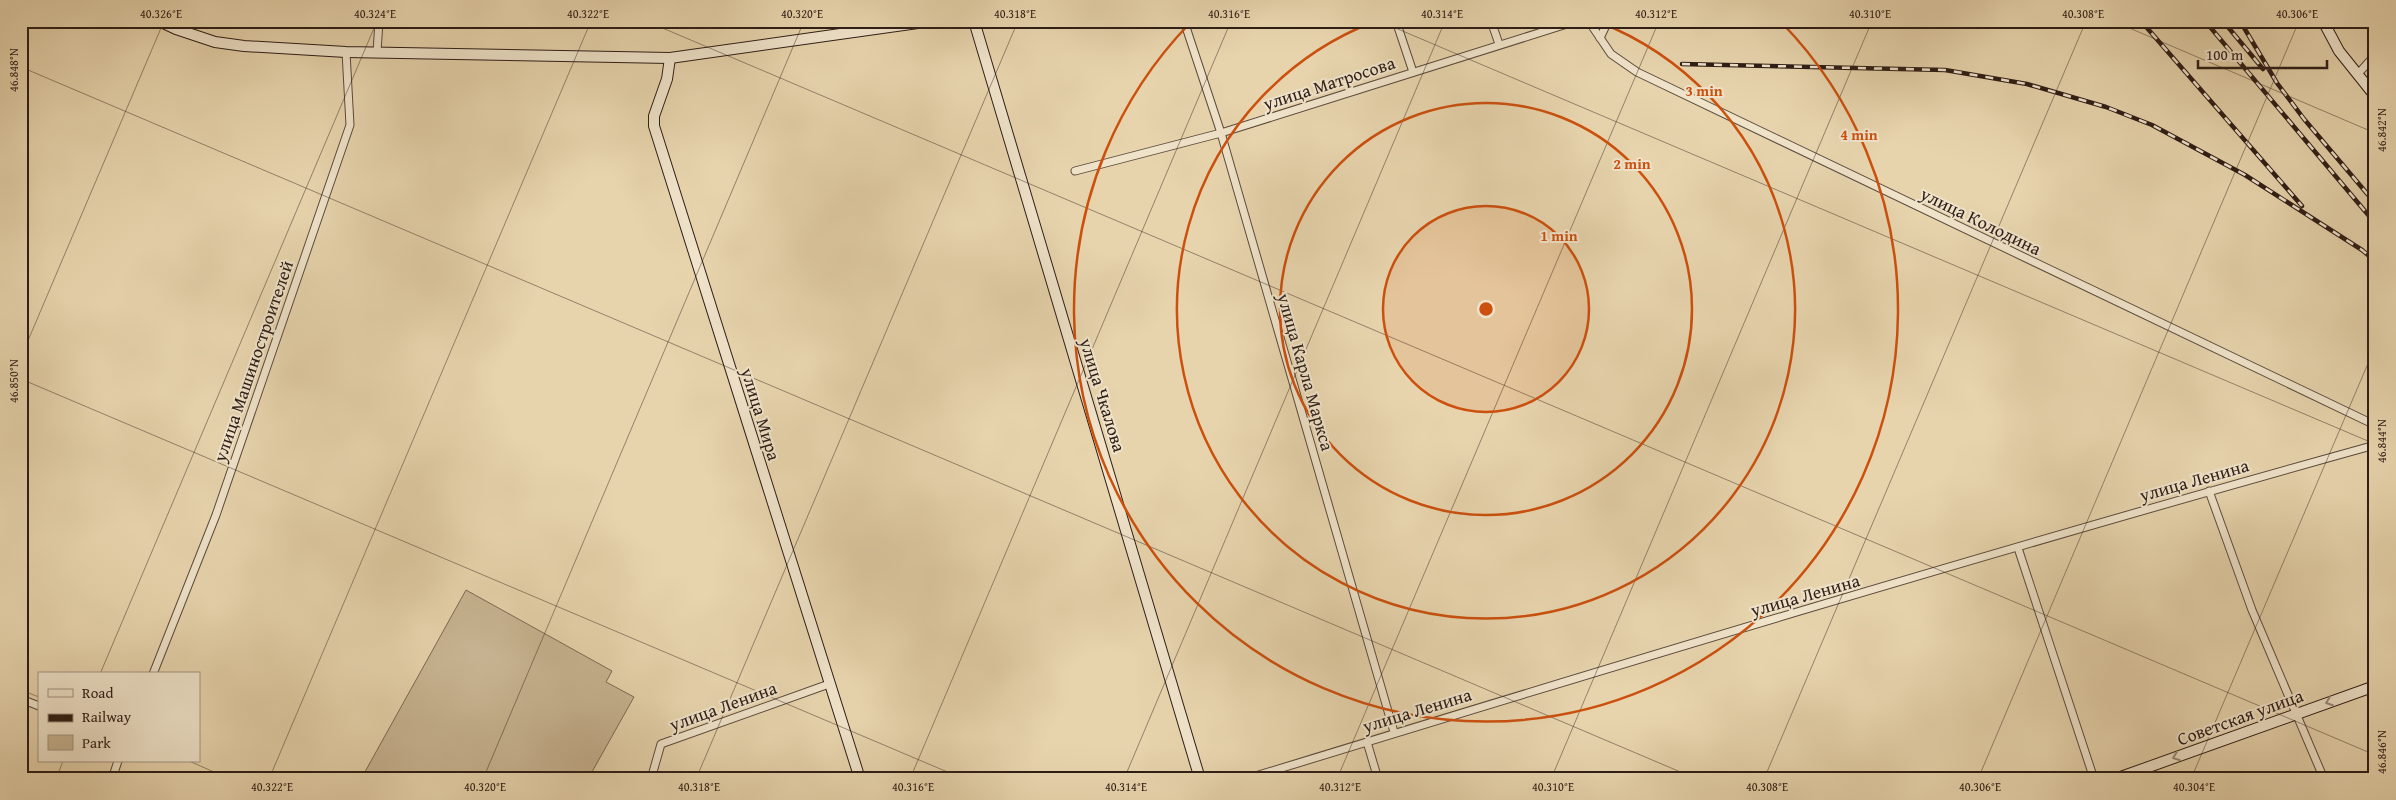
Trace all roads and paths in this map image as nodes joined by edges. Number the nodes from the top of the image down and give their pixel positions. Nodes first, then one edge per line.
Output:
1 (159, 21) edge
2 (379, 21) edge
3 (858, 21) edge
4 (932, 21) edge
5 (974, 21) edge
6 (1184, 21) edge
7 (1396, 21) edge
8 (1491, 21) edge
9 (1608, 21) edge
10 (2323, 21) edge
11 (1567, 22) edge
12 (1590, 23) joint
13 (860, 32) junction
14 (1600, 38) junction
15 (1499, 44) junction
16 (346, 52) junction
17 (377, 52) junction
18 (2375, 55) edge
19 (670, 58) junction
20 (1413, 72) junction
21 (2357, 75) junction
22 (2375, 96) edge
23 (1221, 133) junction
24 (1075, 171) dead end
25 (2375, 426) edge
26 (2375, 445) edge
27 (2210, 491) junction
28 (2018, 548) junction
29 (154, 672) edge
30 (829, 684) junction
31 (2375, 686) edge
32 (21, 699) edge
33 (38, 706) edge
34 (2295, 715) junction
35 (1394, 732) junction
36 (1367, 742) junction
37 (118, 762) edge
38 (112, 779) edge
39 (651, 779) edge
40 (860, 779) edge
41 (1200, 779) edge
42 (1246, 779) edge
43 (1378, 779) edge
44 (2094, 779) edge
45 (2115, 779) edge
46 (2324, 779) edge

1 - 16 street
2 - 17 street
3 - 13 street
4 - 13 street
5 - 41 street, улица Чкалова
6 - 23 street, улица Карла Маркса
7 - 20 street
8 - 15 street
9 - 14 street
10 - 21 street
11 - 12 street, улица Матросова
11 - 15 street, улица Матросова
12 - 14 street, улица Колодина
13 - 19 street
14 - 25 street, улица Колодина
15 - 20 street, улица Матросова
16 - 17 street
16 - 29 street, улица Машиностроителей
17 - 19 street
18 - 21 street
19 - 30 street, улица Мира
20 - 23 street, улица Матросова
21 - 22 street
23 - 24 street, улица Матросова
23 - 35 street, улица Карла Маркса
26 - 27 street, улица Ленина
27 - 28 street, улица Ленина
27 - 34 street
28 - 35 street, улица Ленина
28 - 44 street
30 - 39 street, улица Ленина
30 - 40 street, улица Мира
31 -> 34 street, Советская улица
32 - 33 street
34 -> 45 street, Советская улица
34 - 46 street
35 - 36 street, улица Ленина
36 - 42 street, улица Ленина
36 - 43 street
37 - 38 street

